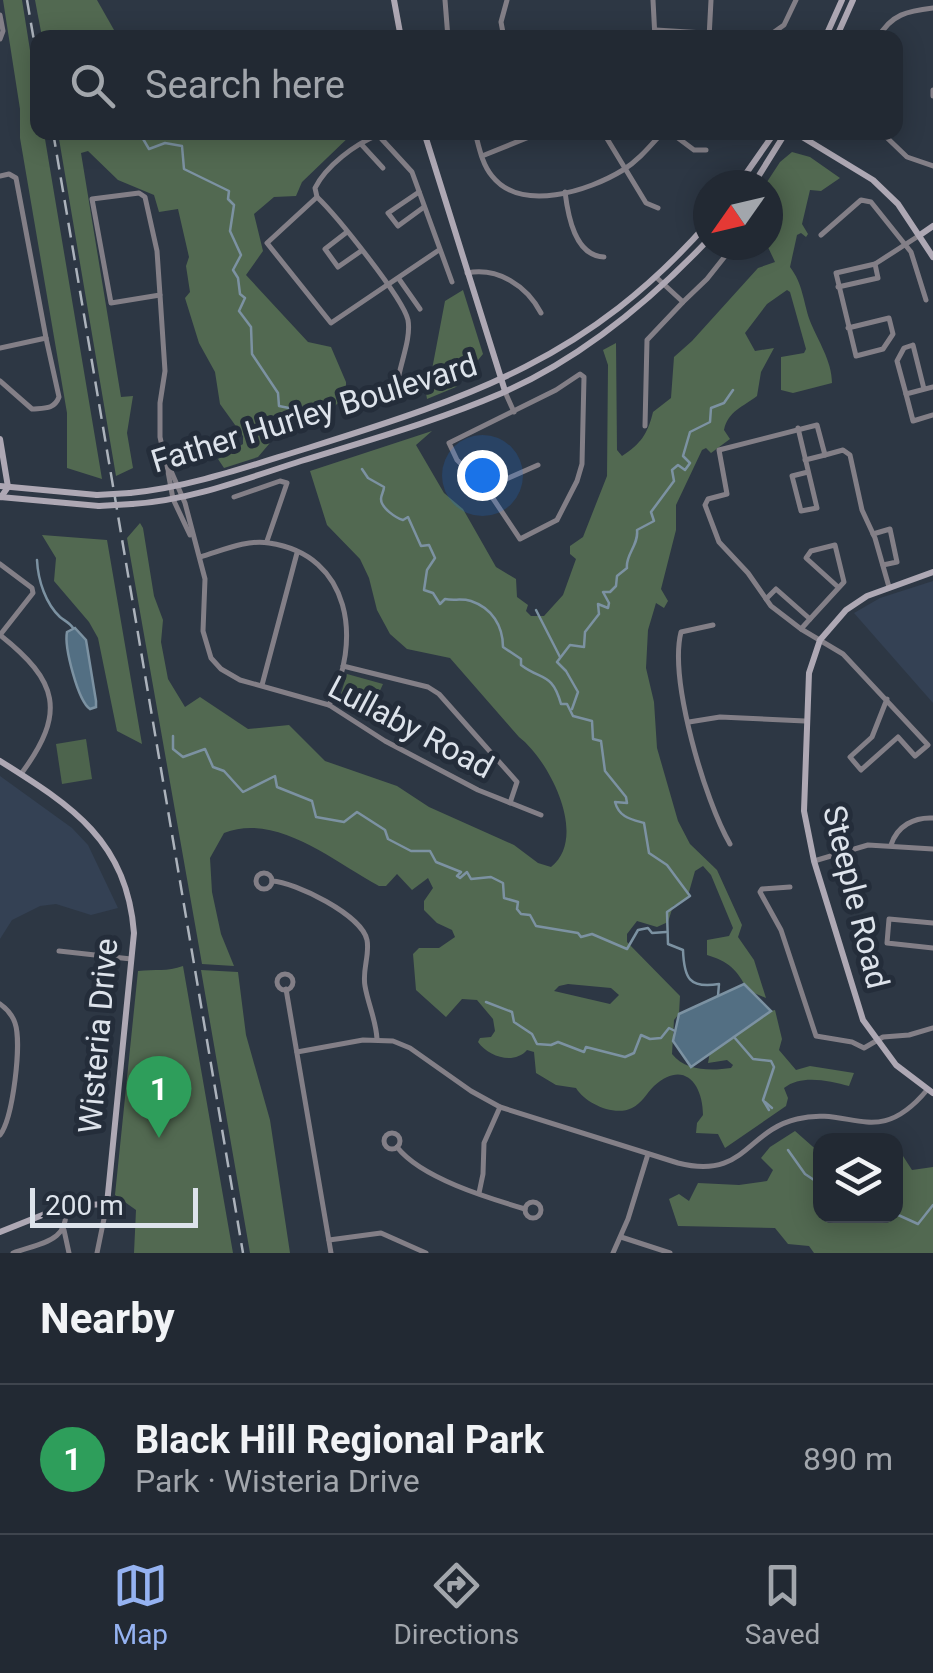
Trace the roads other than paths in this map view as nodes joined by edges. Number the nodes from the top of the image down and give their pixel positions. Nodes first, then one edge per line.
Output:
1 (394, 0) edge
2 (445, 0) edge
3 (507, 0) edge
4 (652, 0) edge
5 (710, 0) edge
6 (796, 0) edge
7 (842, 0) edge
8 (853, 0) edge
9 (933, 8) edge
10 (0, 15) edge
11 (400, 30) edge
12 (447, 30) edge
13 (502, 30) edge
14 (655, 30) edge
15 (709, 30) edge
16 (779, 30) edge
17 (829, 30) edge
18 (840, 30) edge
19 (884, 30) edge
20 (0, 39) edge
21 (368, 140) edge
22 (383, 140) edge
23 (426, 140) edge
24 (477, 140) edge
25 (524, 140) edge
26 (607, 140) edge
27 (657, 140) edge
28 (678, 140) edge
29 (769, 140) edge
30 (784, 140) edge
31 (804, 140) edge
32 (889, 140) edge
33 (361, 144) junction
34 (706, 150) dead end
35 (482, 156) junction
36 (933, 166) edge
37 (383, 168) dead end
38 (623, 170) junction
39 (748, 170) edge
40 (763, 170) edge
41 (0, 176) edge
42 (419, 192) junction
43 (565, 192) junction
44 (317, 198) junction
45 (424, 207) junction
46 (658, 208) dead end
47 (933, 226) edge
48 (347, 232) junction
49 (821, 235) dead end
50 (920, 235) junction
51 (693, 239) edge
52 (906, 244) junction
53 (439, 250) junction
54 (361, 251) junction
55 (693, 255) edge
56 (604, 257) dead end
57 (933, 257) edge
58 (722, 260) edge
59 (875, 264) junction
60 (467, 274) junction
61 (657, 278) junction
62 (398, 280) junction
63 (452, 282) dead end
64 (664, 284) junction
65 (387, 286) junction
66 (838, 287) junction
67 (160, 295) junction
68 (926, 300) dead end
69 (683, 302) junction
70 (420, 309) dead end
71 (540, 313) dead end
72 (848, 328) junction
73 (46, 338) junction
74 (0, 348) edge
75 (399, 375) dead end
76 (0, 381) edge
77 (502, 381) junction
78 (929, 388) edge
79 (505, 391) junction
80 (906, 394) junction
81 (933, 399) edge
82 (514, 412) junction
83 (933, 415) edge
84 (646, 426) dead end
85 (798, 428) junction
86 (0, 439) edge
87 (826, 455) junction
88 (805, 460) junction
89 (538, 464) dead end
90 (808, 472) junction
91 (4, 486) edge
92 (174, 488) junction
93 (486, 488) junction
94 (0, 496) edge
95 (234, 497) dead end
96 (177, 498) junction
97 (873, 534) junction
98 (267, 542) junction
99 (298, 552) junction
100 (200, 557) junction
101 (0, 564) edge
102 (882, 565) junction
103 (933, 572) edge
104 (888, 586) junction
105 (838, 587) junction
106 (766, 599) junction
107 (810, 618) junction
108 (713, 624) dead end
109 (801, 629) junction
110 (0, 635) edge
111 (820, 640) junction
112 (344, 666) junction
113 (262, 685) junction
114 (886, 699) junction
115 (329, 705) junction
116 (688, 722) junction
117 (805, 722) junction
118 (911, 726) junction
119 (898, 737) junction
120 (0, 761) edge
121 (21, 774) junction
122 (510, 802) junction
123 (541, 816) dead end
124 (933, 818) edge
125 (730, 844) dead end
126 (892, 845) junction
127 (933, 849) edge
128 (814, 861) junction
129 (272, 880) dead end
130 (790, 887) dead end
131 (933, 924) edge
132 (933, 948) edge
133 (59, 952) dead end
134 (134, 959) junction
135 (286, 989) dead end
136 (0, 1004) edge
137 (933, 1028) edge
138 (377, 1039) junction
139 (876, 1041) junction
140 (297, 1052) junction
141 (930, 1091) edge
142 (500, 1106) junction
143 (0, 1136) edge
144 (397, 1147) dead end
145 (648, 1154) junction
146 (479, 1193) junction
147 (106, 1204) junction
148 (65, 1206) junction
149 (526, 1208) dead end
150 (64, 1230) junction
151 (0, 1232) edge
152 (621, 1237) junction
153 (329, 1240) junction
154 (12, 1253) edge
155 (69, 1253) edge
156 (97, 1253) edge
157 (331, 1253) edge
158 (426, 1253) edge
159 (613, 1253) edge
160 (670, 1253) edge

1 - 11 street
2 - 12 street
3 - 13 street
4 - 14 street
5 - 15 street
6 - 16 street
7 - 17 street
8 - 18 street
9 - 19 street
10 - 20 street
21 - 33 street
22 - 42 street
23 - 60 street
24 - 35 street
25 - 35 street
26 - 38 street
27 - 38 street
28 - 34 street
29 - 39 street
30 - 40 street
31 - 50 street
32 - 36 street
33 - 37 street
33 - 44 street
35 - 43 street
38 - 43 street
38 - 46 street
41 - 73 street
42 - 45 street
42 - 45 street
43 - 56 street
44 - 48 street
44 - 65 street
45 - 53 street
47 - 50 street
48 - 54 street
48 - 54 street
49 - 52 street
50 - 52 street
50 - 57 street
51 - 61 street, Father Hurley Boulevard
52 - 59 street
52 - 68 street
53 - 62 street
53 - 63 street
54 - 65 street
55 - 64 street, Father Hurley Boulevard
58 - 69 street
59 - 66 street
59 - 66 street
60 - 71 street
60 - 77 street
61 - 64 street
61 - 77 street, Father Hurley Boulevard
62 - 65 street
62 - 70 street
64 - 69 street
64 - 79 street, Father Hurley Boulevard
65 - 75 street
66 - 72 street
67 - 67 street, Lullaby Road
67 - 92 street, Lullaby Road
69 - 84 street
72 - 72 street
73 - 74 street
73 - 76 street
77 - 79 street
77 - 92 street, Father Hurley Boulevard
78 - 80 street
78 - 80 street
78 - 81 street
79 - 82 street
79 - 96 street, Father Hurley Boulevard
80 - 83 street
82 - 93 street
82 - 93 street
85 - 87 street
85 - 88 street
85 - 106 street
86 - 91 street
87 - 88 street
87 - 97 street
88 - 90 street
89 - 93 street
90 - 90 street
91 - 92 street, Father Hurley Boulevard, bridge
91 - 94 street
92 - 96 street, Lullaby Road
94 - 96 street, Father Hurley Boulevard, bridge
95 - 98 street
96 - 100 street, Lullaby Road
97 - 102 street
97 - 102 street
98 - 99 street
98 - 100 street
99 - 112 street
99 - 113 street
100 - 113 street, Lullaby Road
101 - 110 street
102 - 104 street
103 - 104 street
104 - 111 street
105 - 105 street
105 - 107 street
106 - 107 street
106 - 109 street
107 - 109 street
108 - 116 street
109 - 111 street
110 - 121 street
111 - 114 street
111 - 117 street, Steeple Road
112 - 115 street
112 - 122 street
113 - 115 street, Lullaby Road
114 - 118 street
114 - 119 street
115 - 122 street, Lullaby Road
116 - 117 street
116 - 125 street
117 - 128 street, Steeple Road
118 - 119 street
118 - 119 street
120 - 121 street, Wisteria Drive
121 - 134 street, Wisteria Drive
122 - 123 street, Lullaby Road
124 - 126 street
126 - 127 street
126 - 128 street
128 - 139 street, Steeple Road
129 - 138 street
130 - 139 street
131 - 132 street
133 - 134 street
134 - 147 street, Wisteria Drive
135 - 140 street
136 - 143 street
137 - 139 street
138 - 140 street
138 - 142 street
139 - 141 street, Steeple Road
140 - 153 street
141 - 145 street
142 - 145 street
142 - 146 street
144 - 146 street
145 - 152 street
146 - 149 street
147 - 148 street
147 - 156 street, Wisteria Drive
148 - 150 street
148 - 151 street
150 - 154 street
150 - 155 street
152 - 159 street
152 - 160 street
153 - 157 street
153 - 158 street

